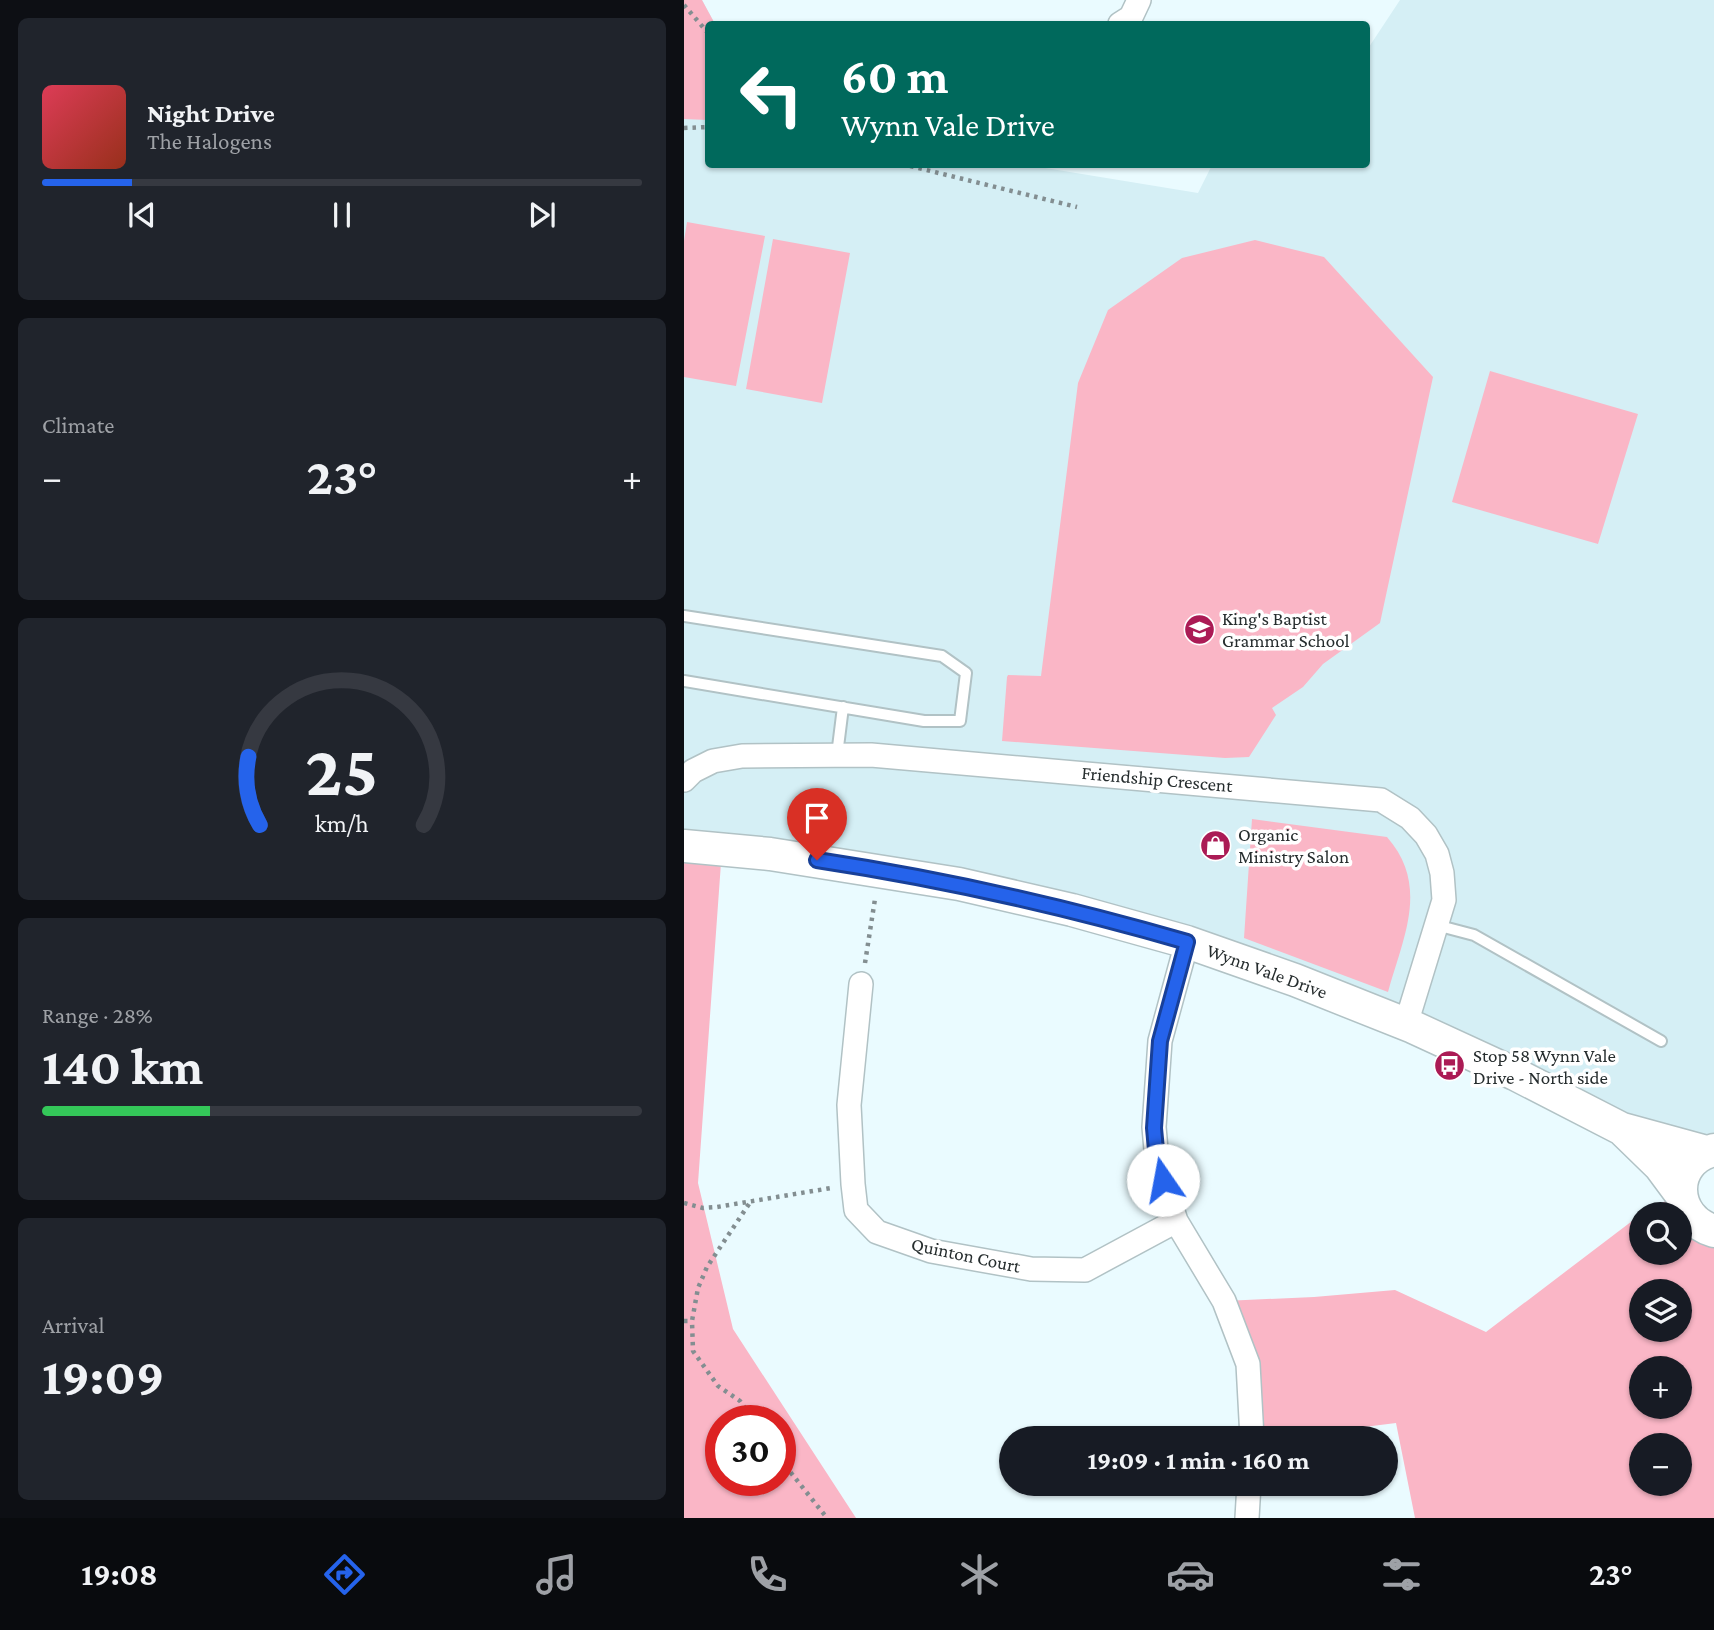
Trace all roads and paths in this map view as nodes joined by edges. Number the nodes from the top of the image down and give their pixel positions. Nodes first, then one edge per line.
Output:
1 (1138, 0) edge
2 (684, 5) edge
3 (1125, 21) edge
4 (705, 30) edge
5 (705, 127) edge
6 (684, 128) edge
7 (919, 168) edge
8 (1077, 206) dead end
9 (684, 616) edge
10 (684, 681) edge
11 (843, 707) junction
12 (837, 755) junction
13 (684, 780) edge
14 (684, 846) edge
15 (879, 870) junction
16 (1436, 925) junction
17 (1187, 942) junction
18 (861, 984) joint
19 (1406, 1024) junction
20 (1661, 1041) dead end
21 (1622, 1129) junction
22 (1710, 1151) edge
23 (853, 1184) junction
24 (1680, 1193) junction
25 (684, 1203) edge
26 (749, 1204) junction
27 (1176, 1221) junction
28 (1714, 1231) edge
29 (684, 1321) edge
30 (692, 1321) junction
31 (743, 1405) edge
32 (1251, 1426) edge
33 (796, 1479) edge
34 (1248, 1496) edge
35 (827, 1518) edge
36 (1247, 1518) edge

1 - 3 street
2 - 4 path
5 - 6 path
7 - 8 path
9 - 11 lane
10 - 11 lane
11 - 12 lane
12 - 13 street, Friendship Crescent
12 - 16 street, Friendship Crescent
14 - 15 main road, Wynn Vale Drive
15 - 17 main road, Wynn Vale Drive
15 - 18 path
16 - 19 street, Friendship Crescent
16 - 20 lane
17 - 19 main road, Wynn Vale Drive
17 - 27 street
18 - 23 street, Quinton Court
19 - 21 main road, Wynn Vale Drive
21 - 22 main road, Wynn Vale Drive
21 - 24 main road, Wynn Vale Drive
22 - 24 main road
23 - 26 path
23 - 27 street, Quinton Court
24 - 28 main road, Wynn Vale Drive
25 - 26 path
26 - 30 path
27 - 32 street
29 - 30 path
30 - 31 path
33 - 35 path
34 - 36 street

